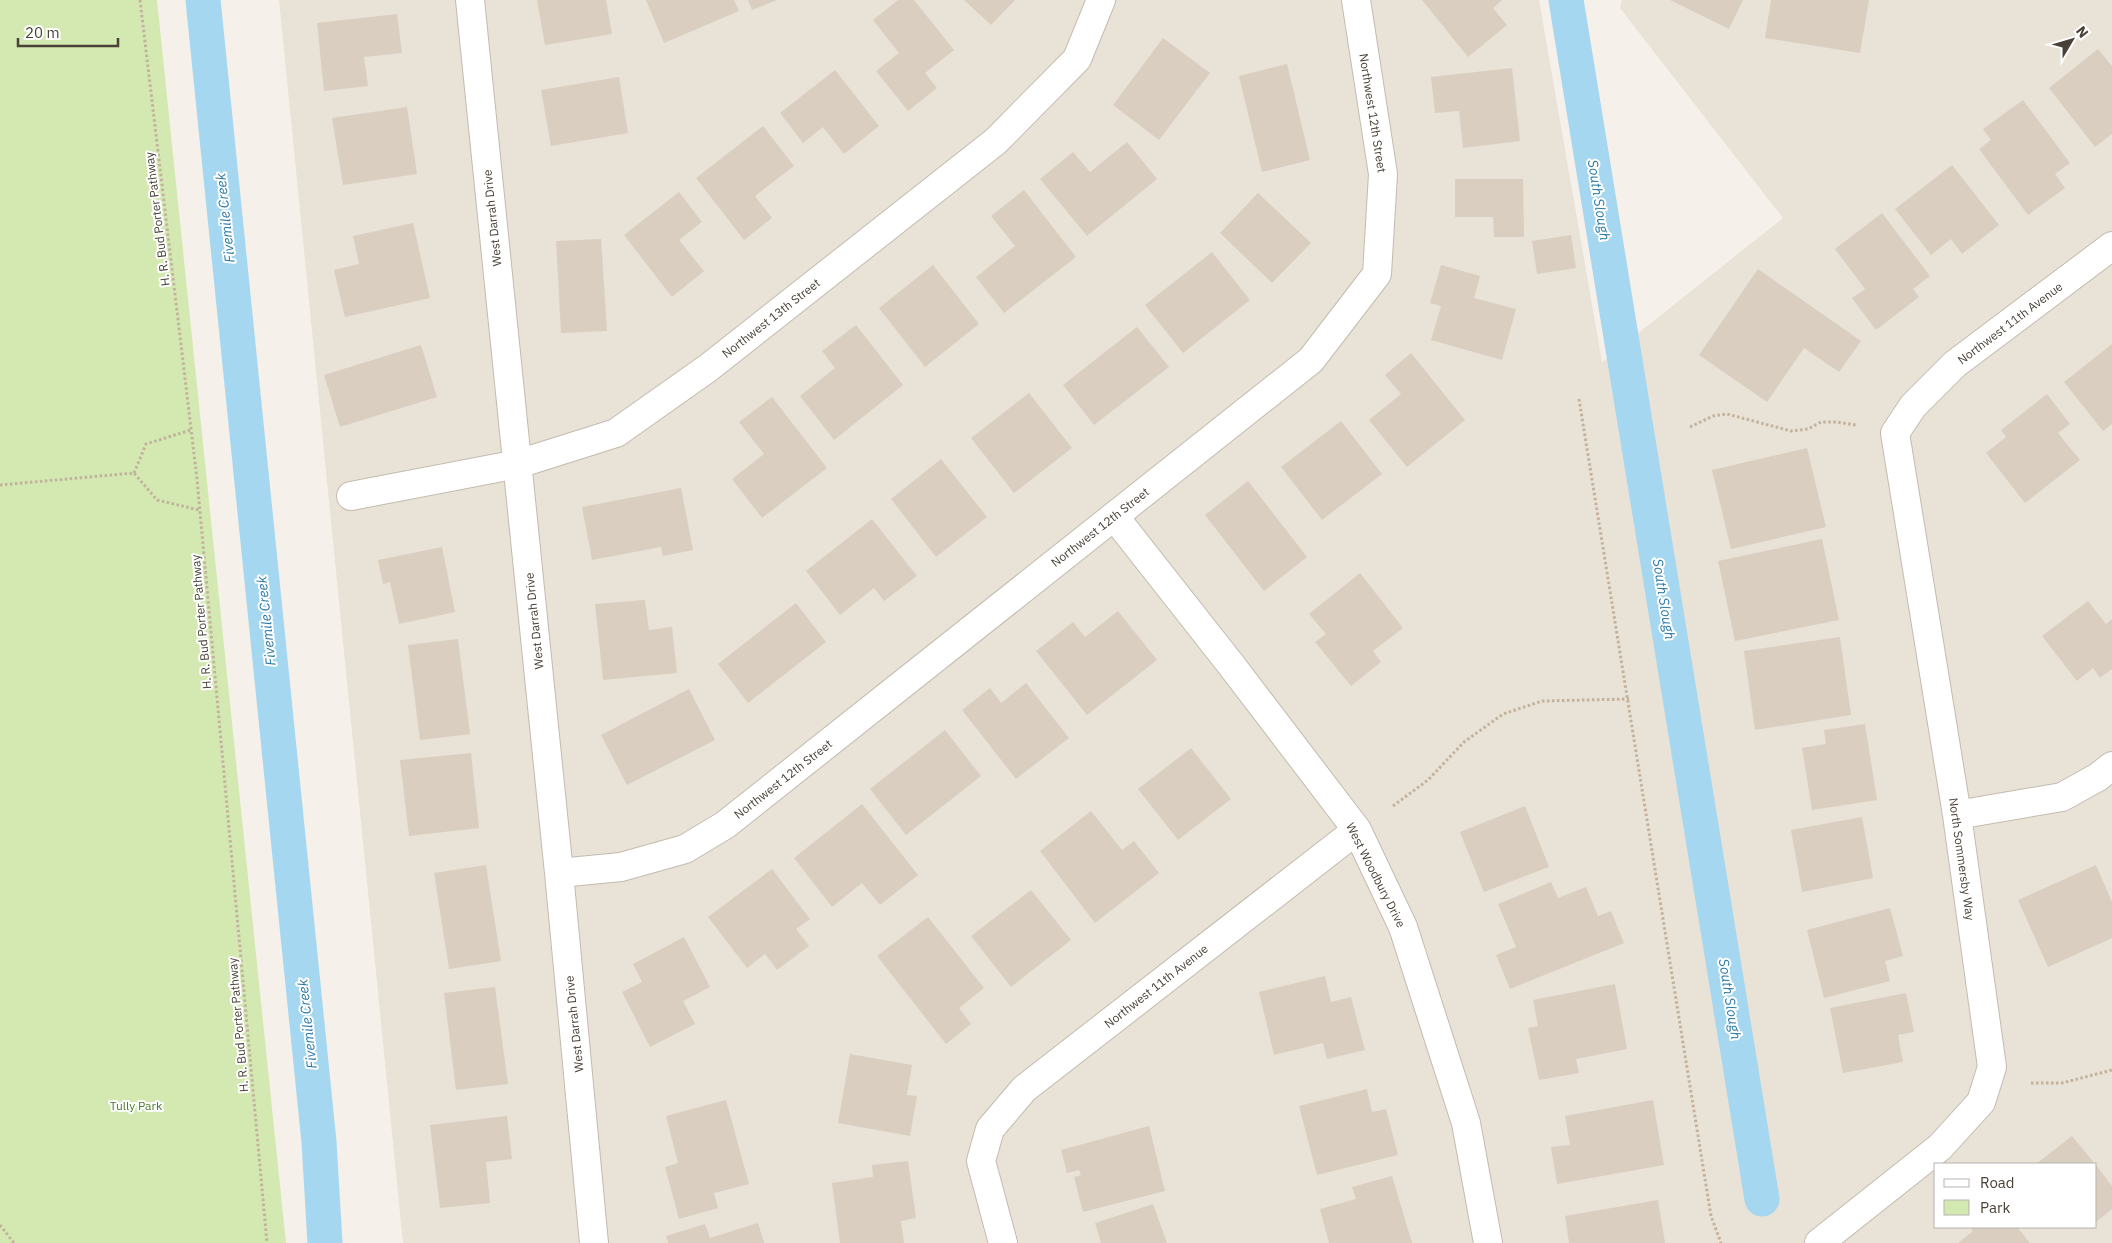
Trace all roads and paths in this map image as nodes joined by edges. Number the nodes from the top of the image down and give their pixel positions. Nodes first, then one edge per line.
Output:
1 (140, 0) edge
2 (470, 0) edge
3 (1101, 0) edge
4 (1356, 0) edge
5 (2112, 246) edge
6 (1579, 399) dead end
7 (1913, 406) joint
8 (1856, 425) dead end
9 (1690, 427) dead end
10 (191, 430) junction
11 (518, 464) junction
12 (134, 473) junction
13 (0, 485) edge
14 (351, 496) dead end
15 (199, 510) junction
16 (1114, 516) junction
17 (1629, 699) junction
18 (2112, 766) edge
19 (1393, 806) dead end
20 (1956, 815) junction
21 (1356, 830) junction
22 (559, 873) junction
23 (2112, 1070) edge
24 (2031, 1083) dead end
25 (0, 1225) edge
26 (14, 1243) edge
27 (267, 1243) edge
28 (594, 1243) edge
29 (1003, 1243) edge
30 (1488, 1243) edge
31 (1721, 1243) edge
32 (1819, 1243) edge

1 - 10 path, H. R. Bud Porter Pathway
2 - 11 street, West Darrah Drive
3 - 11 street, Northwest 13th Street
4 - 16 street, Northwest 12th Street
5 - 7 street, Northwest 11th Avenue
6 - 17 path
7 - 20 street, North Sommersby Way
8 - 9 path
10 - 12 path
10 - 15 path, H. R. Bud Porter Pathway
11 - 14 street, Northwest 13th Street
11 - 22 street, West Darrah Drive
12 - 13 path
12 - 15 path
15 - 27 path, H. R. Bud Porter Pathway
16 - 21 street, West Woodbury Drive
16 - 22 street, Northwest 12th Street
17 - 19 path
17 - 31 path
18 - 20 street
20 - 32 street, North Sommersby Way
21 - 29 street, Northwest 11th Avenue
21 - 30 street, West Woodbury Drive
22 - 28 street, West Darrah Drive
23 - 24 path
25 - 26 path

